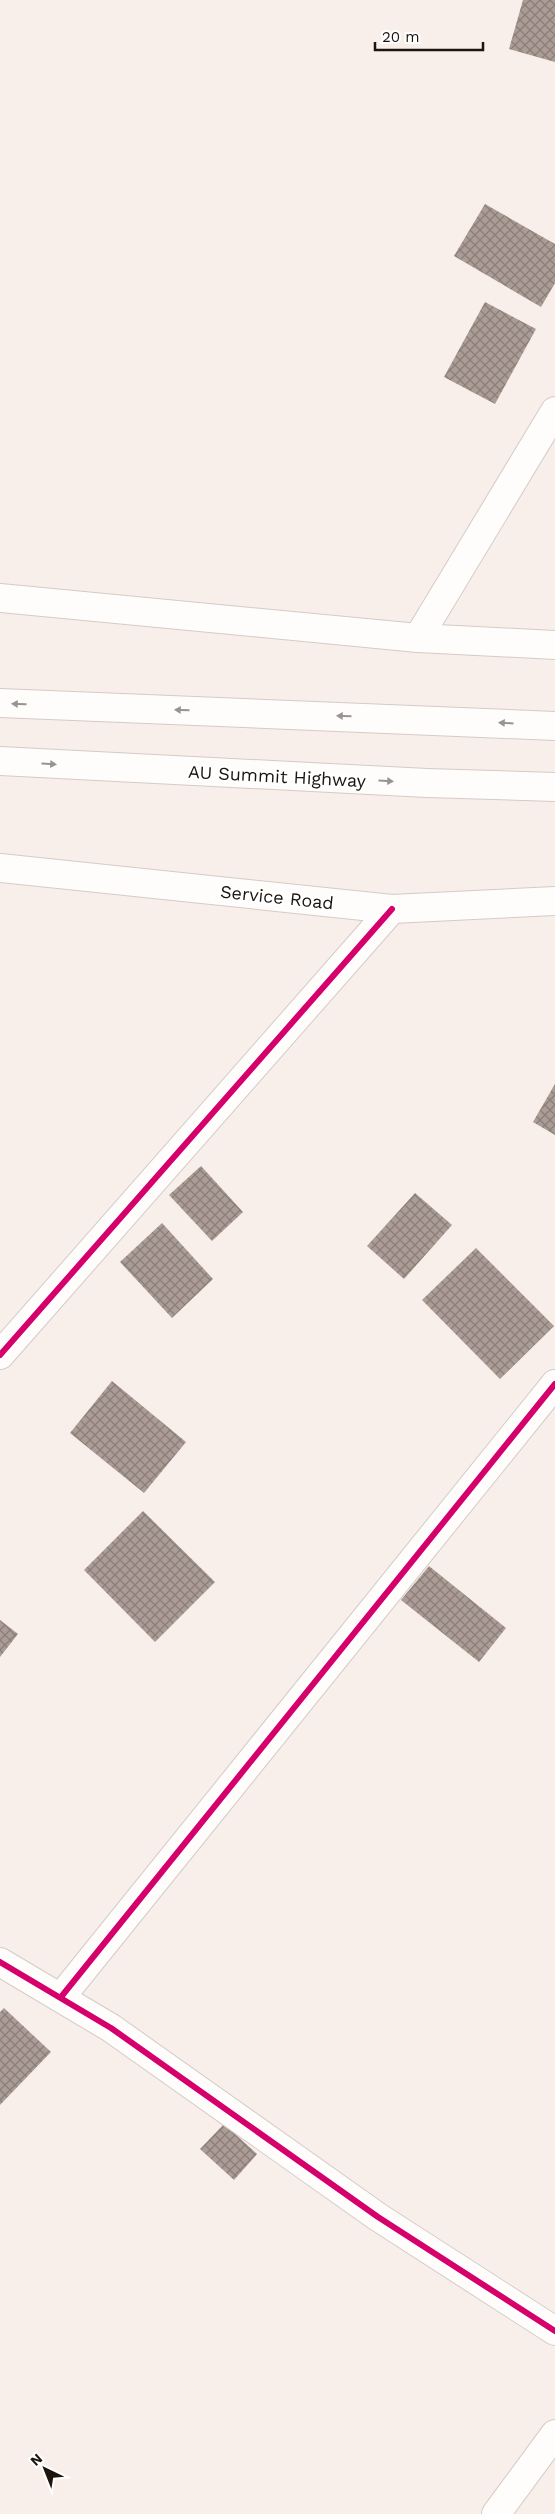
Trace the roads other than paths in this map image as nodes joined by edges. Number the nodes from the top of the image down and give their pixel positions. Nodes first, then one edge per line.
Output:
1 (555, 411) edge
2 (0, 598) edge
3 (418, 638) junction
4 (555, 645) edge
5 (0, 703) edge
6 (555, 726) edge
7 (0, 761) edge
8 (555, 787) edge
9 (0, 868) edge
10 (555, 902) edge
11 (392, 909) junction
12 (0, 1355) edge
13 (555, 1384) edge
14 (0, 1962) edge
15 (61, 1997) junction
16 (555, 2331) edge
17 (555, 2434) edge
18 (496, 2514) edge

1 - 3 street
2 - 3 street
3 - 4 street
6 -> 5 street
7 -> 8 street, AU Summit Highway
9 - 11 street, Service Road
10 - 11 street, Service Road
11 - 12 street
13 - 15 street
14 - 15 street
15 - 16 street
17 - 18 street

